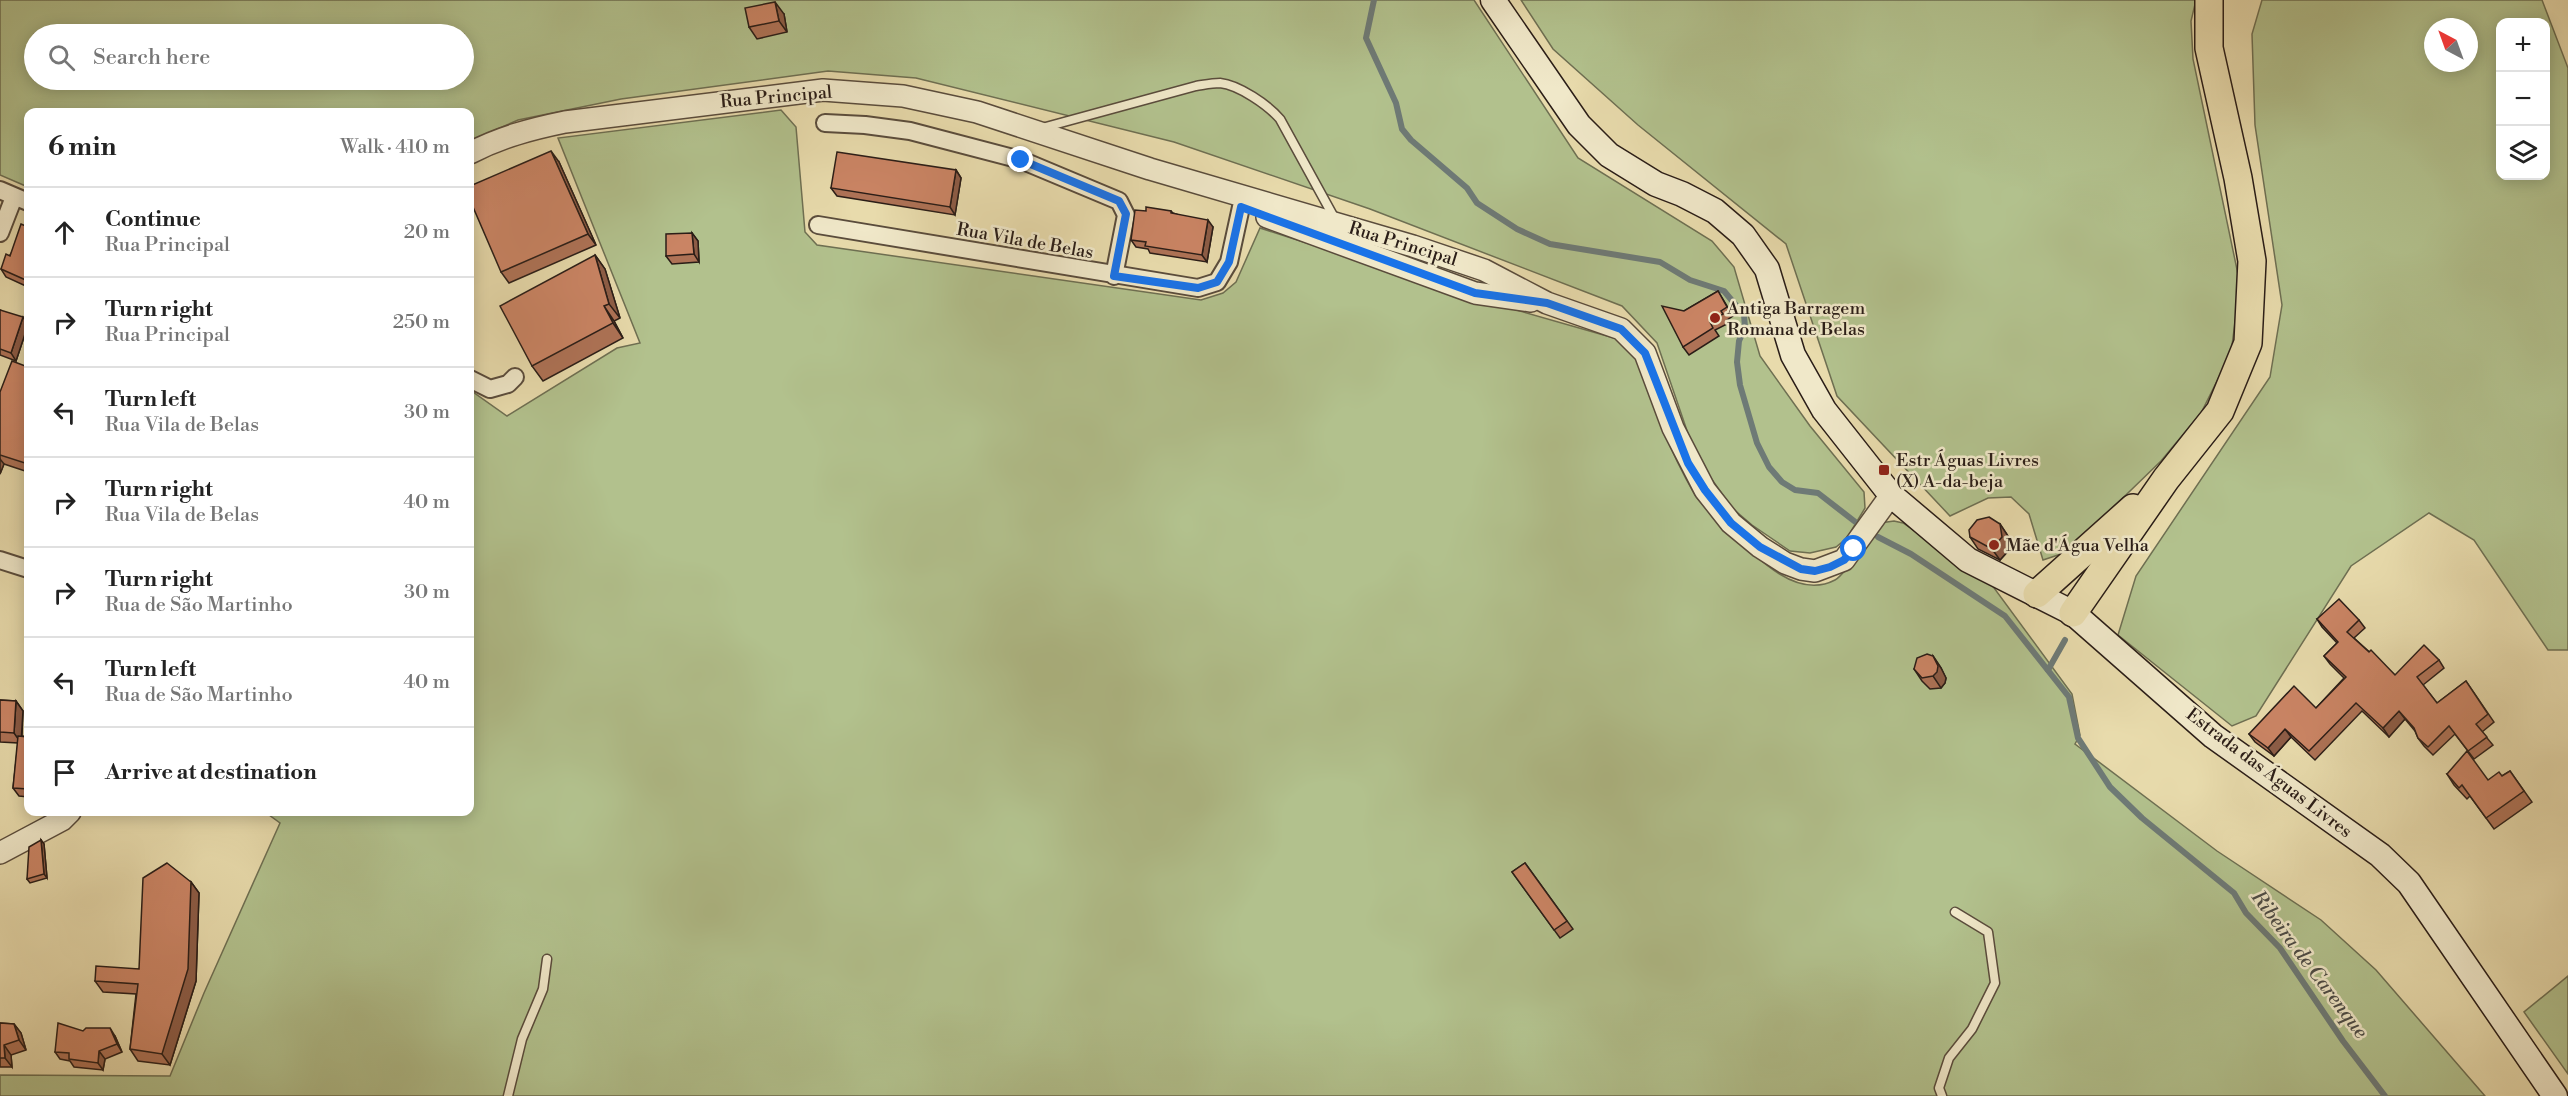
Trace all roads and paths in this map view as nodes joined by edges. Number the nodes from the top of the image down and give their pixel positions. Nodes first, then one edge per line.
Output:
1 (1493, 0) edge
2 (2209, 0) edge
3 (825, 123) dead end
4 (1033, 130) junction
5 (474, 151) edge
6 (1150, 170) junction
7 (14, 196) edge
8 (1241, 207) junction
9 (1338, 224) junction
10 (818, 225) dead end
11 (0, 233) edge
12 (1114, 276) junction
13 (1547, 303) junction
14 (515, 377) dead end
15 (474, 381) edge
16 (2166, 479) junction
17 (1891, 495) junction
18 (0, 560) edge
19 (24, 568) edge
20 (2037, 594) junction
21 (2073, 613) junction
22 (66, 816) edge
23 (0, 853) edge
24 (1955, 912) dead end
25 (547, 959) dead end
26 (508, 1096) edge
27 (1942, 1096) edge
28 (2555, 1096) edge

1 - 17 main road, Estrada das Águas Livres
2 - 16 highway
3 - 12 street
4 - 5 street, Rua Principal
4 - 6 street, Rua Principal
4 - 9 lane
6 - 8 street, Rua Principal
6 - 9 street, Rua Principal
7 - 11 street
8 - 12 street, Rua Vila de Belas
8 - 13 street, Rua Principal
9 - 13 street, Rua Principal
10 - 12 street, Rua Vila de Belas
13 - 17 street, Rua Principal
14 - 15 street
16 - 20 highway
16 - 21 highway
17 - 20 main road, Estrada das Águas Livres
18 - 19 street
20 - 21 main road, Estrada das Águas Livres
21 - 28 main road, Estrada das Águas Livres
22 - 23 street
24 - 27 lane
25 - 26 lane

